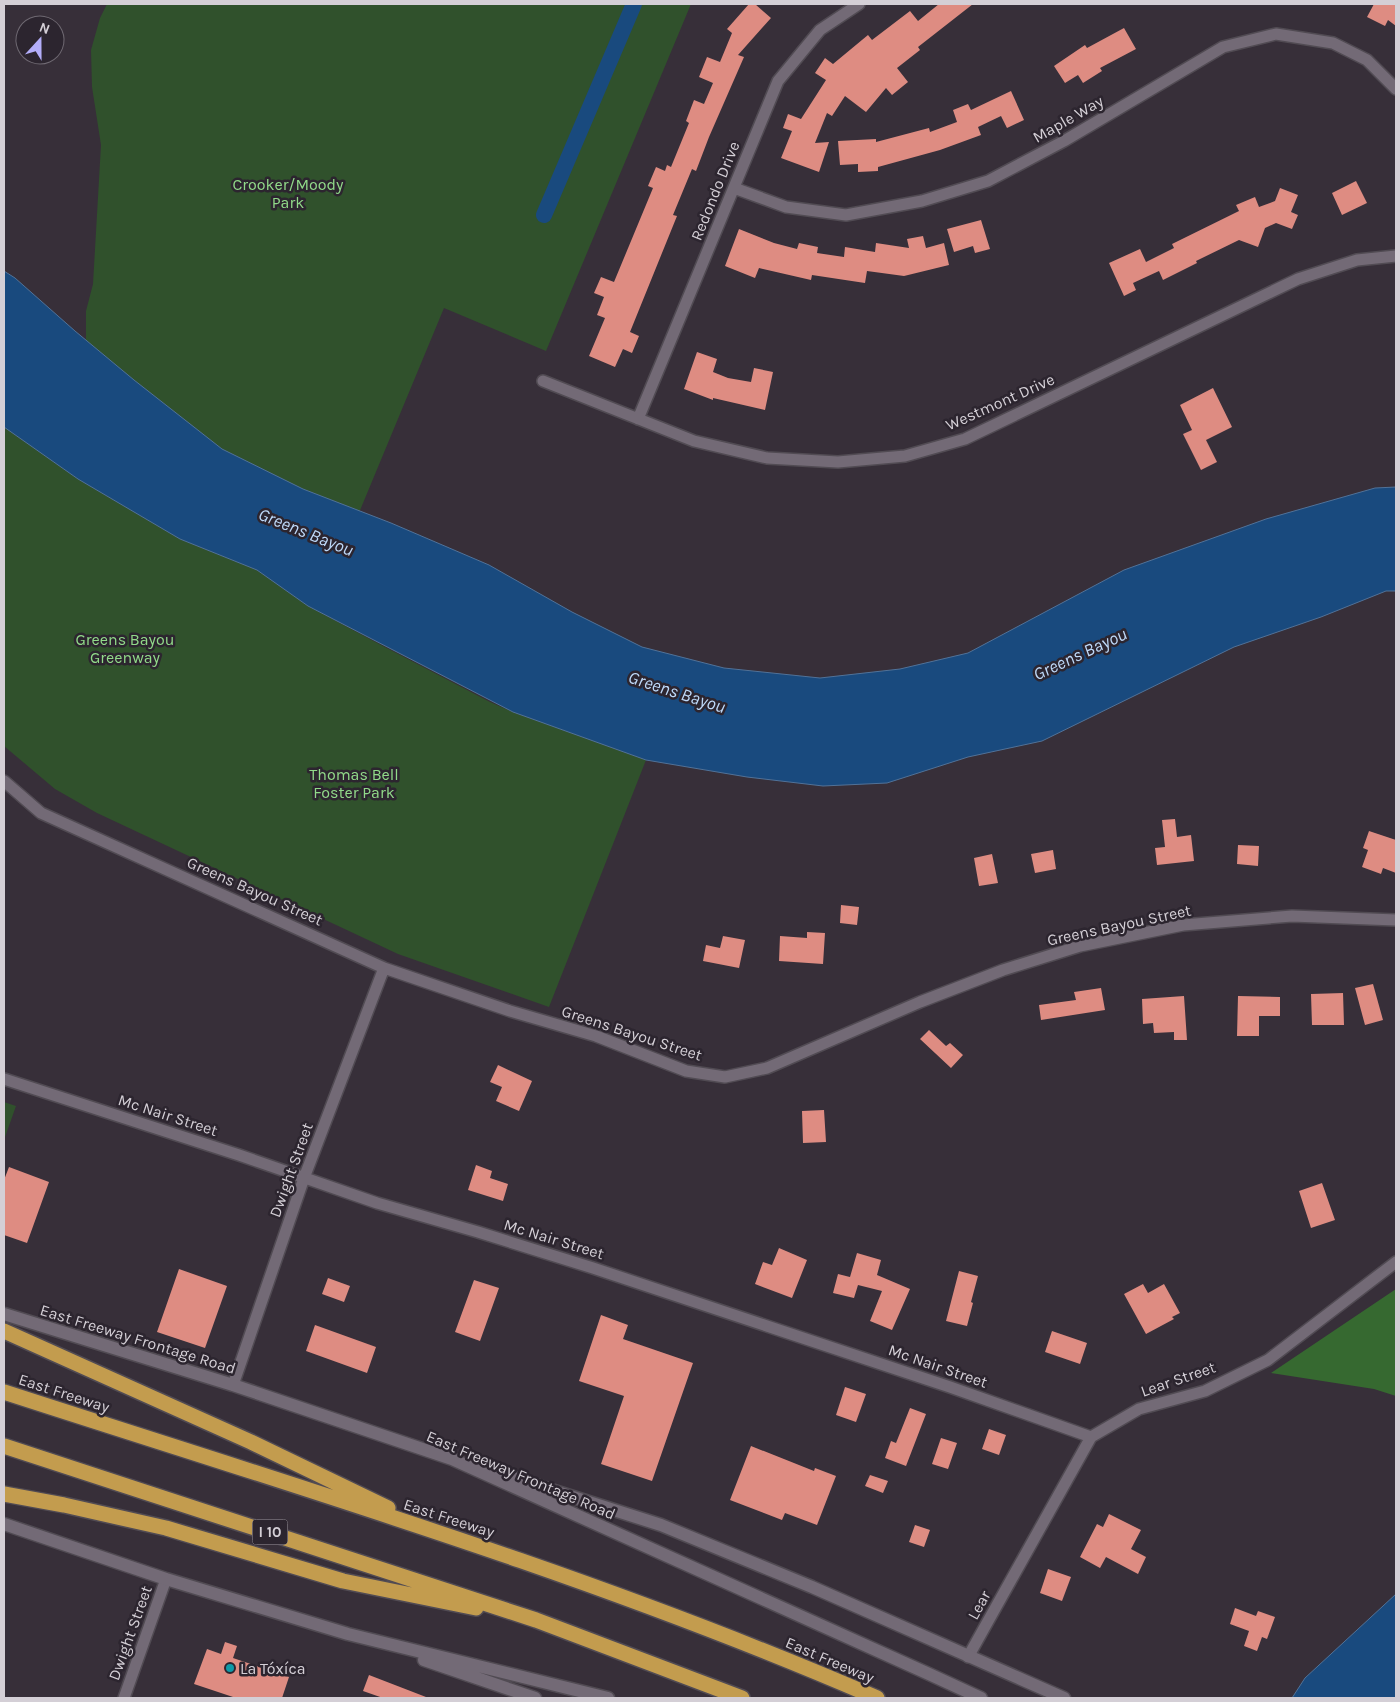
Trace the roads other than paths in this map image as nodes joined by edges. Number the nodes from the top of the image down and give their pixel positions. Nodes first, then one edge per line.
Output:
1 (859, 4) edge
2 (1396, 89) edge
3 (734, 188) junction
4 (1396, 256) edge
5 (544, 381) dead end
6 (638, 419) junction
7 (4, 780) edge
8 (1396, 920) edge
9 (384, 968) junction
10 (4, 1079) edge
11 (304, 1178) junction
12 (1396, 1262) edge
13 (4, 1314) edge
14 (4, 1331) edge
15 (233, 1385) junction
16 (4, 1392) edge
17 (1092, 1437) junction
18 (4, 1446) edge
19 (452, 1459) junction
20 (4, 1494) edge
21 (4, 1524) edge
22 (441, 1533) junction
23 (1018, 1569) joint
24 (166, 1579) junction
25 (536, 1620) junction
26 (348, 1634) junction
27 (968, 1657) junction
28 (124, 1698) edge
29 (535, 1698) edge
30 (608, 1698) edge
31 (742, 1698) edge
32 (877, 1698) edge
33 (981, 1698) edge
34 (1064, 1698) edge

1 - 3 street, Redondo Drive
2 - 3 street, Maple Way
3 - 6 street, Redondo Drive
4 - 6 street, Westmont Drive
5 - 6 street, Westmont Drive
7 - 9 street, Greens Bayou Street
8 - 9 street, Greens Bayou Street
9 - 11 street, Dwight Street
10 - 11 street, Mc Nair Street
11 - 15 street, Dwight Street
11 - 17 street, Mc Nair Street
12 - 17 street, Lear Street
13 - 15 main road, East Freeway Frontage Road
14 - 22 highway
15 - 19 main road, East Freeway Frontage Road
16 - 22 highway, East Freeway
17 - 23 street, Lear Street
18 - 25 highway, I 10
19 - 27 main road
19 - 33 main road, East Freeway Frontage Road
20 - 25 highway
21 - 24 main road
22 - 32 highway, East Freeway
23 - 27 street, Lear
24 - 26 main road
24 - 28 street, Dwight Street
25 - 31 highway, I 10
26 - 29 main road
26 - 30 main road
27 - 34 main road

